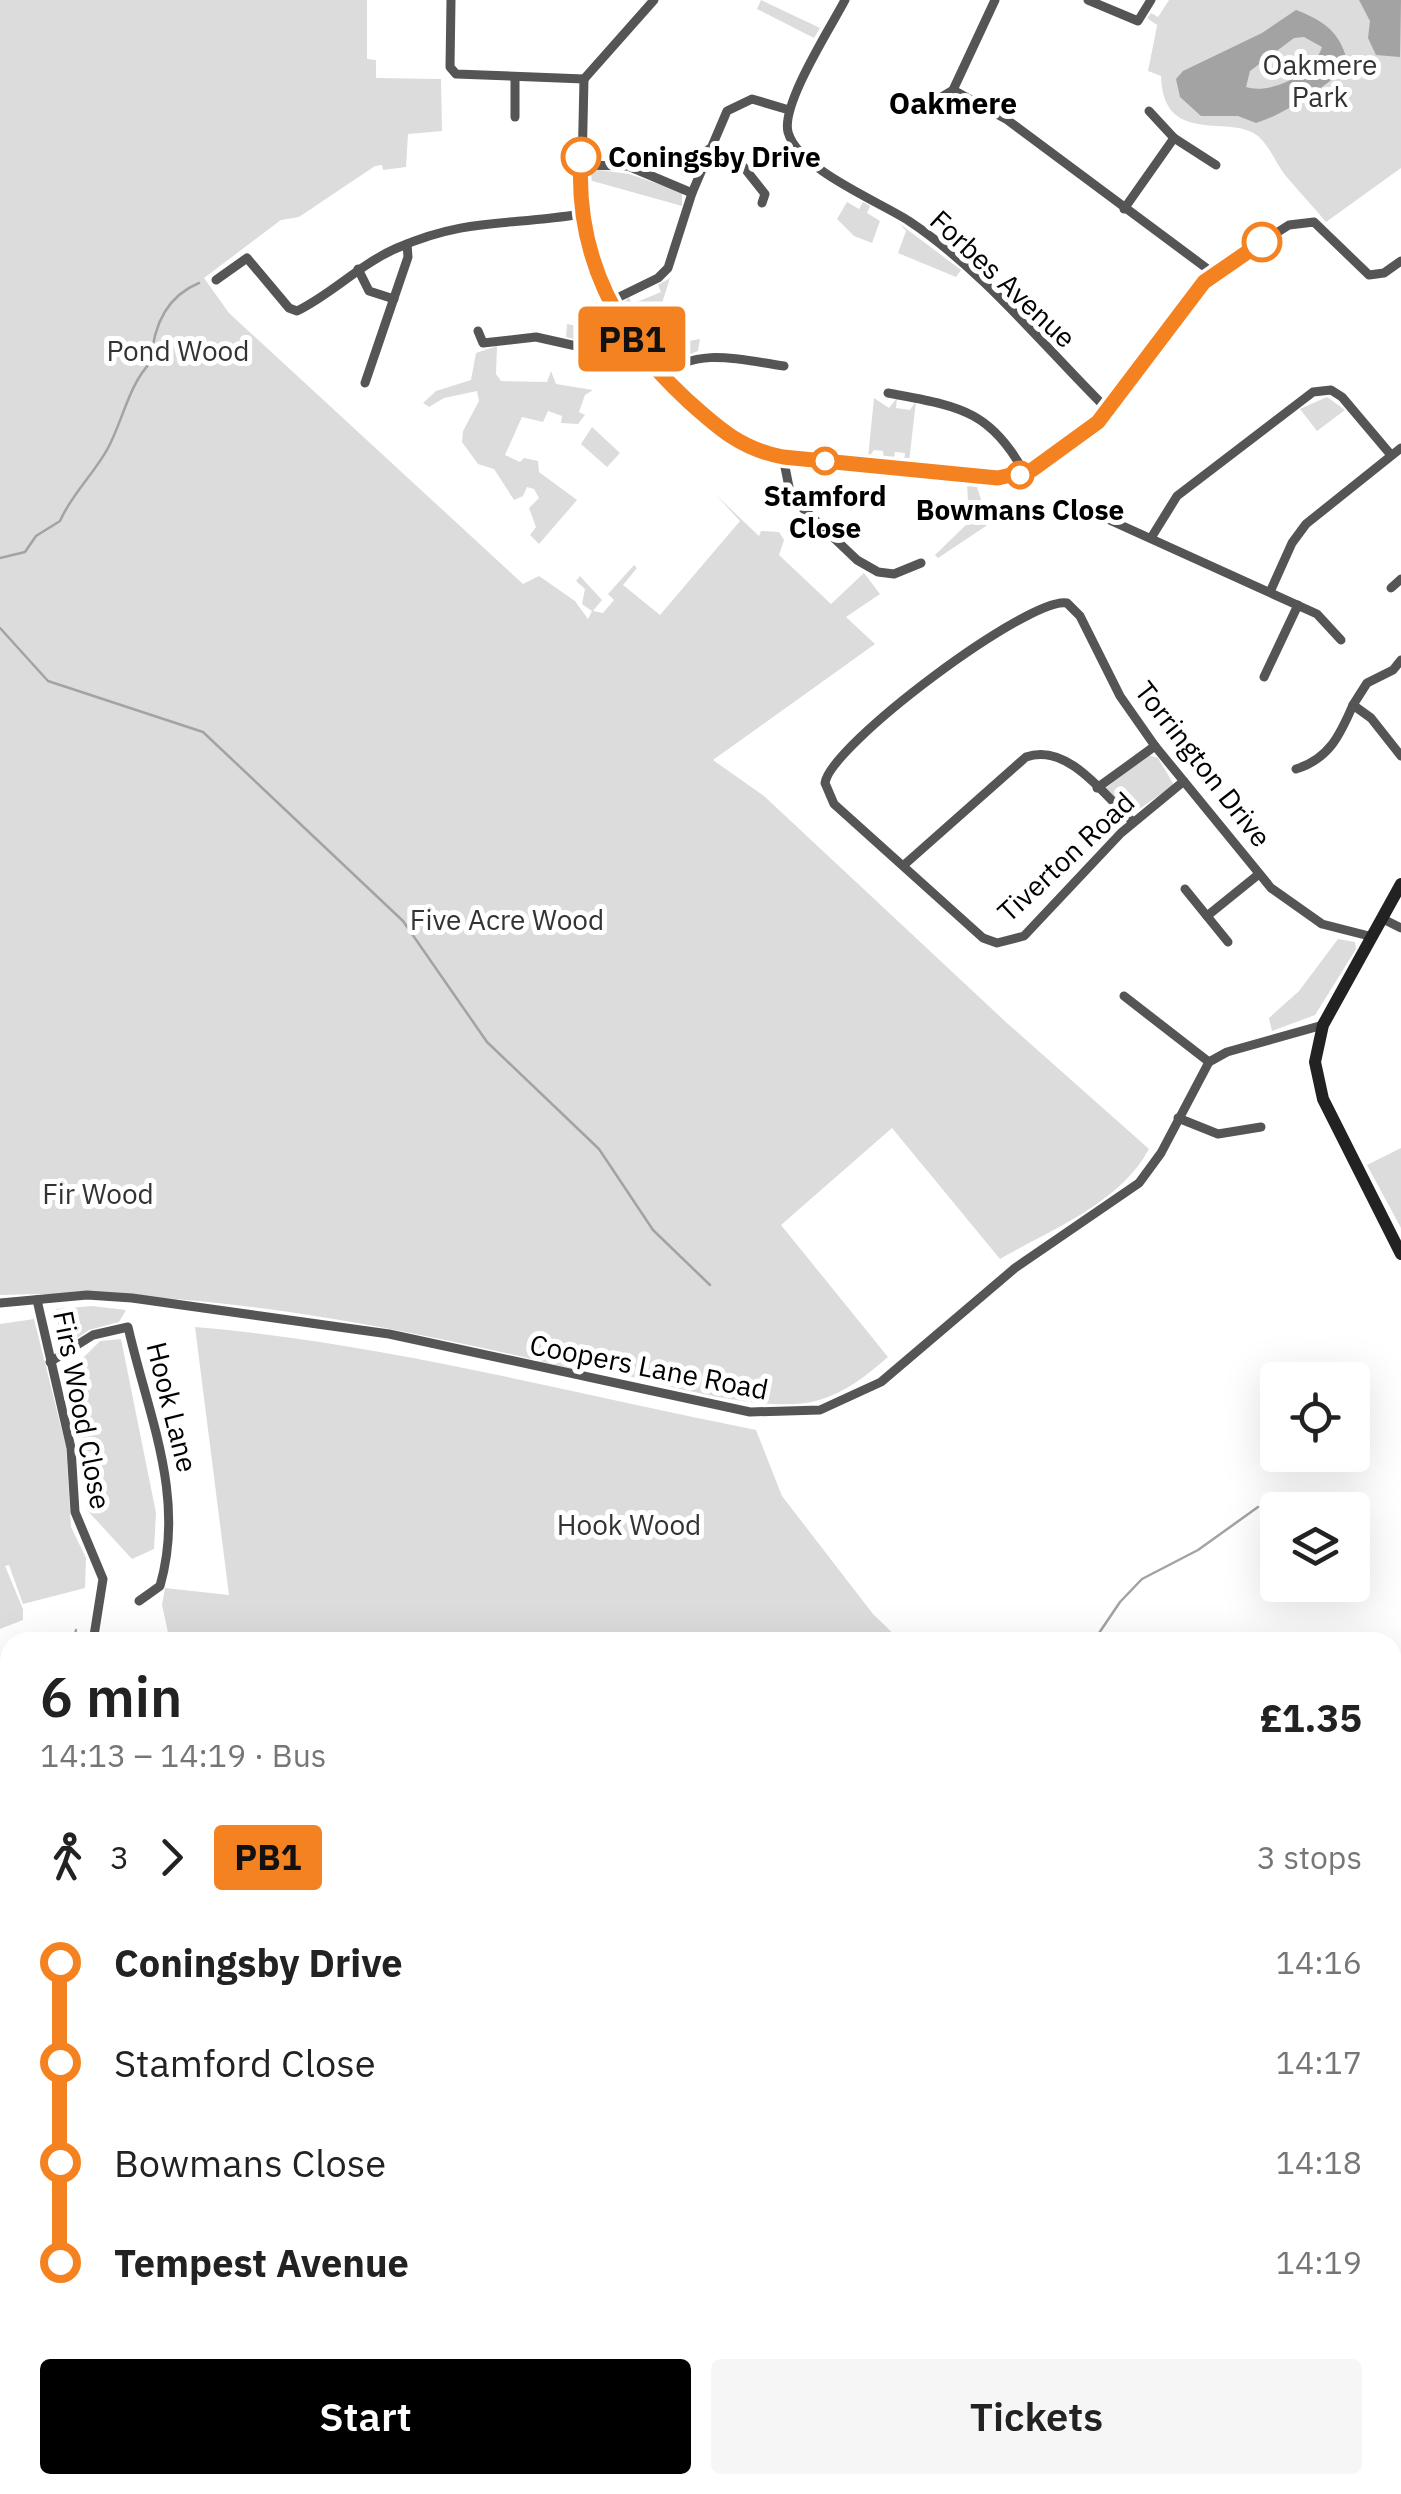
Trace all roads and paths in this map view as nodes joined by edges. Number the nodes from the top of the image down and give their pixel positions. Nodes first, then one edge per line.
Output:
1 (451, 0) edge
2 (654, 0) edge
3 (845, 0) edge
4 (996, 0) edge
5 (1088, 0) edge
6 (1152, 0) edge
7 (516, 77) junction
8 (584, 79) junction
9 (952, 90) junction
10 (979, 104) junction
11 (789, 110) junction
12 (1149, 111) dead end
13 (515, 116) dead end
14 (1174, 138) junction
15 (709, 149) junction
16 (580, 165) junction
17 (1216, 165) dead end
18 (692, 193) junction
19 (762, 203) dead end
20 (1124, 208) junction
21 (581, 214) junction
22 (407, 244) junction
23 (1401, 261) edge
24 (358, 269) junction
25 (1213, 273) junction
26 (216, 280) dead end
27 (394, 299) junction
28 (609, 302) junction
29 (478, 332) dead end
30 (633, 340) junction
31 (784, 366) dead end
32 (662, 376) junction
33 (366, 383) dead end
34 (888, 393) dead end
35 (1108, 411) junction
36 (1401, 448) edge
37 (1391, 455) junction
38 (783, 457) junction
39 (1025, 474) junction
40 (1094, 513) dead end
41 (1151, 538) junction
42 (921, 563) dead end
43 (1401, 579) edge
44 (1391, 588) dead end
45 (1270, 592) junction
46 (1298, 605) junction
47 (1341, 640) dead end
48 (1401, 660) edge
49 (1264, 678) dead end
50 (1353, 705) junction
51 (1155, 746) junction
52 (1401, 756) edge
53 (836, 759) joint
54 (1296, 769) dead end
55 (1184, 781) junction
56 (1096, 788) junction
57 (1133, 822) junction
58 (904, 865) junction
59 (1259, 874) junction
60 (1401, 884) edge
61 (1185, 889) dead end
62 (1207, 916) junction
63 (1382, 919) junction
64 (1401, 928) edge
65 (1373, 937) junction
66 (1228, 942) dead end
67 (1124, 996) dead end
68 (1324, 1025) junction
69 (1209, 1062) junction
70 (1178, 1118) junction
71 (1260, 1128) dead end
72 (1401, 1254) edge
73 (37, 1300) junction
74 (0, 1303) edge
75 (50, 1362) junction
76 (139, 1601) dead end
77 (95, 1632) edge

1 - 7 street
2 - 8 street
3 - 11 street
4 - 9 street
5 - 6 street
7 - 8 street
7 - 13 street
8 - 16 street
9 - 10 street
9 - 10 street
10 - 20 street
11 - 15 street
11 - 35 street, Forbes Avenue
12 - 14 street
14 - 17 street
14 - 20 street
15 - 18 street
15 - 19 street
16 - 18 street
16 - 21 street
18 - 28 street
20 - 25 street
21 - 22 street
21 - 28 street
22 - 24 street
22 - 27 street
23 - 25 street
24 - 26 street
24 - 27 street
25 - 35 street
27 - 33 street
28 - 30 street
29 - 30 street
30 - 32 street
31 - 32 street
32 - 38 street
34 - 39 street
35 - 39 street
36 - 37 street
37 - 41 street
37 - 45 street
38 - 39 street
38 - 42 street
40 - 41 street
41 - 45 street
43 - 44 street
45 - 46 street
46 - 47 street
46 - 49 street
48 - 50 street
50 - 52 street
50 - 54 street
51 - 53 street, Torrington Drive
51 - 55 street, Torrington Drive
51 - 56 street
53 - 58 street, Tiverton Road
55 - 57 street, Tiverton Road
55 - 59 street, Torrington Drive
56 - 57 street
56 - 58 street
57 - 58 street, Tiverton Road
59 - 62 street
59 - 65 street, Torrington Drive
60 - 63 main road
61 - 62 street
62 - 66 street
63 - 64 street
63 - 65 main road
65 - 68 main road
67 - 69 street
68 - 69 street
68 - 72 main road
69 - 70 street, Coopers Lane Road
70 - 71 street
70 - 73 street, Coopers Lane Road
73 - 74 street, Coopers Lane Road
73 - 75 street, Firs Wood Close
75 - 76 street, Hook Lane
75 - 77 street, Firs Wood Close

